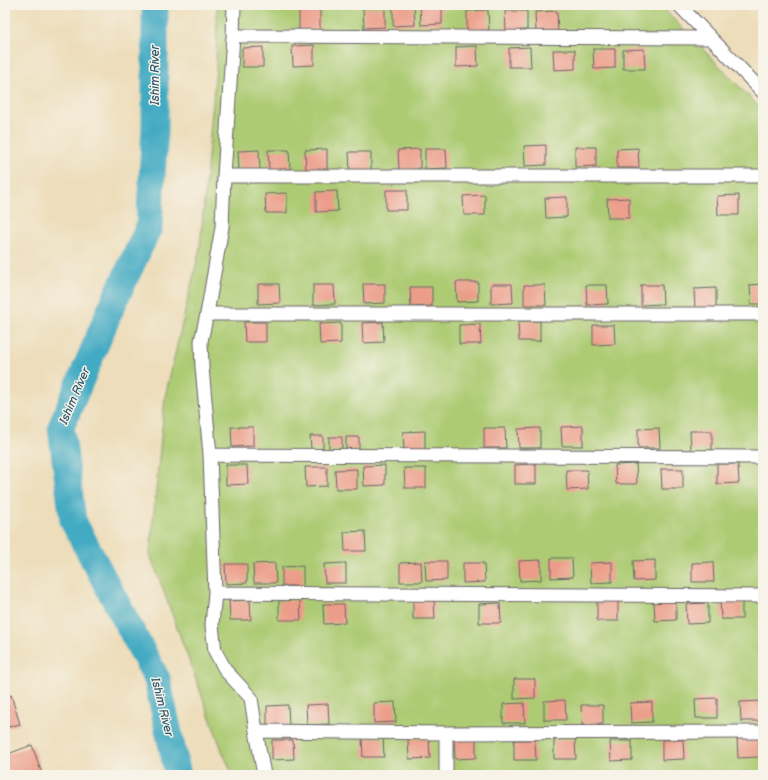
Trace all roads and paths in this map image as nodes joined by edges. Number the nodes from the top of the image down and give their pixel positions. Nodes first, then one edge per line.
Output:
1 (234, 5) edge
2 (679, 5) edge
3 (233, 36) junction
4 (712, 38) junction
5 (763, 90) edge
6 (224, 176) junction
7 (763, 176) edge
8 (207, 314) junction
9 (763, 314) edge
10 (210, 455) junction
11 (763, 457) edge
12 (215, 593) junction
13 (763, 596) edge
14 (256, 731) junction
15 (763, 732) edge
16 (446, 733) junction
17 (264, 775) edge
18 (446, 775) edge

1 - 3 street
2 - 4 street
3 - 4 street
3 - 6 street
4 - 5 street
6 - 7 street
6 - 8 street
8 - 9 street
8 - 10 street
10 - 11 street
10 - 12 street
12 - 13 street
12 - 14 street
14 - 16 street
14 - 17 street
15 - 16 street
16 - 18 street

